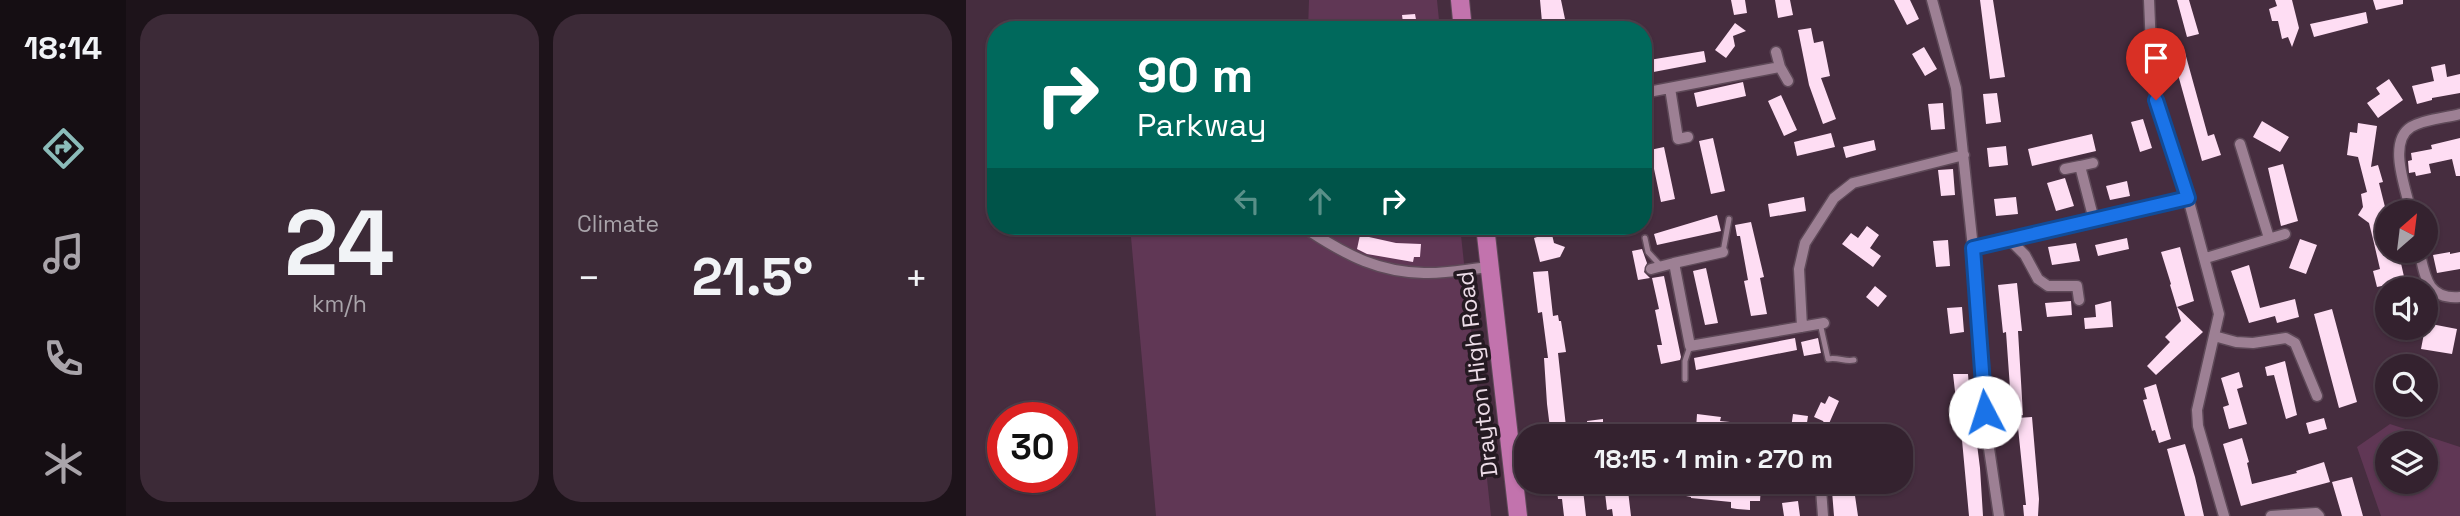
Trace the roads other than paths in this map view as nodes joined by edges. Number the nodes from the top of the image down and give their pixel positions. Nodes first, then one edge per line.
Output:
1 (1461, 0) edge
2 (1932, 0) edge
3 (2149, 0) edge
4 (1462, 21) edge
5 (1776, 52) dead end
6 (1780, 67) junction
7 (1788, 81) dead end
8 (1670, 88) junction
9 (1652, 91) edge
10 (2460, 114) edge
11 (1678, 139) dead end
12 (2240, 144) dead end
13 (1964, 155) junction
14 (2093, 163) dead end
15 (2080, 166) junction
16 (2065, 169) dead end
17 (2188, 198) junction
18 (2408, 200) edge
19 (1729, 219) dead end
20 (2094, 220) junction
21 (2285, 234) dead end
22 (1320, 235) edge
23 (1486, 235) edge
24 (1645, 238) dead end
25 (2269, 238) junction
26 (2010, 240) junction
27 (1973, 248) junction
28 (1723, 252) joint
29 (2206, 258) junction
30 (1674, 263) junction
31 (2422, 263) edge
32 (1490, 267) junction
33 (1656, 267) joint
34 (2460, 297) edge
35 (2079, 300) dead end
36 (1822, 323) joint
37 (1802, 327) junction
38 (2214, 336) junction
39 (1690, 346) junction
40 (1854, 360) dead end
41 (1685, 379) dead end
42 (2317, 396) dead end
43 (1514, 432) edge
44 (1519, 494) edge
45 (1821, 494) edge
46 (2318, 511) edge
47 (1518, 516) edge
48 (1823, 516) edge
49 (1999, 516) edge
50 (2224, 516) edge
51 (2271, 516) edge

1 - 4 main road
2 - 13 street
3 - 17 street
5 - 6 street
6 - 7 street
6 - 8 street
8 - 9 street
8 - 11 street
10 - 18 street
12 - 25 street
13 - 27 street
13 - 37 street
14 - 15 street
15 - 16 street
15 - 20 street
17 - 20 street
17 - 29 street
19 - 28 lane
20 - 26 street
21 - 25 street
22 - 32 street
23 - 32 main road, Drayton High Road
24 - 33 lane
25 - 29 street
26 - 27 street
26 - 35 street
27 - 49 street
28 - 30 street
29 - 38 street
30 - 33 street
30 - 39 street
31 - 34 street
32 - 43 main road, Drayton High Road
36 - 37 street
36 - 40 lane
37 - 39 street
38 - 42 street
38 - 50 street
39 - 41 lane
44 - 47 main road, Drayton High Road
45 - 48 street
46 - 51 street

